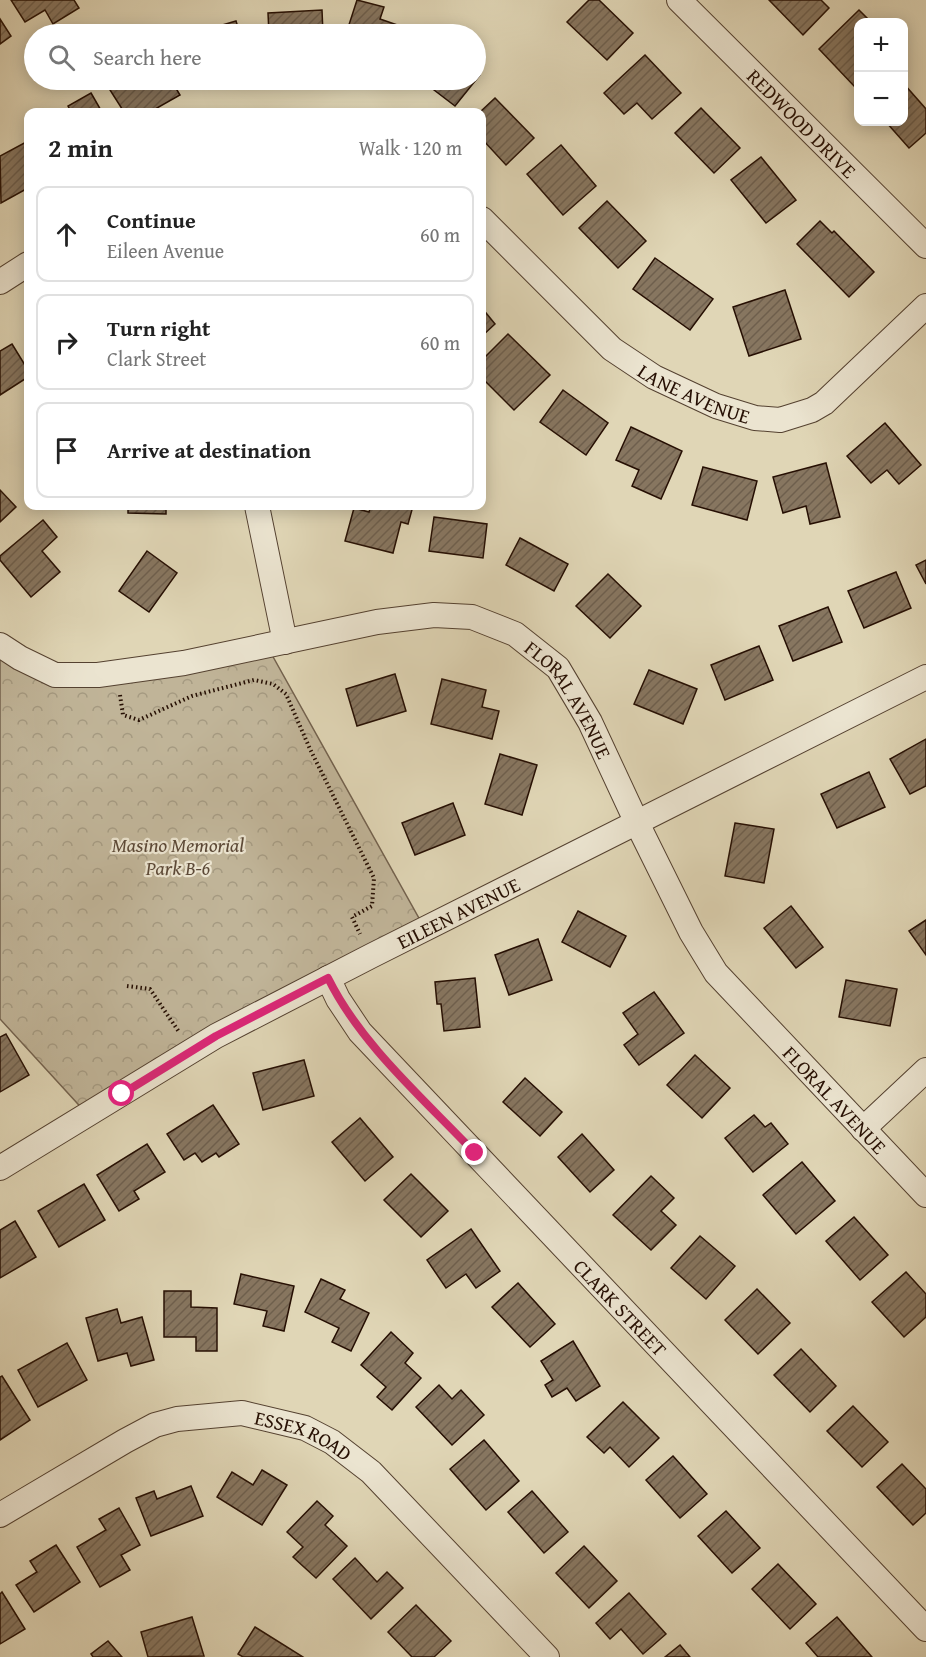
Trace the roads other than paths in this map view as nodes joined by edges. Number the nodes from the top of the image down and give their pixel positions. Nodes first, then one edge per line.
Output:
1 (679, 0) edge
2 (486, 223) edge
3 (926, 246) edge
4 (24, 267) edge
5 (0, 282) edge
6 (926, 306) edge
7 (258, 510) edge
8 (285, 642) junction
9 (0, 645) edge
10 (926, 677) edge
11 (637, 823) junction
12 (328, 978) junction
13 (926, 1070) edge
14 (863, 1129) junction
15 (0, 1168) edge
16 (926, 1195) edge
17 (0, 1515) edge
18 (926, 1629) edge
19 (547, 1657) edge

1 - 3 street, REDWOOD DRIVE
2 - 6 street, LANE AVENUE
4 - 5 street
7 - 8 street
8 - 9 street, FLORAL AVENUE
8 - 11 street, FLORAL AVENUE
10 - 11 street, EILEEN AVENUE
11 - 12 street, EILEEN AVENUE
11 - 14 street, FLORAL AVENUE
12 - 15 street, EILEEN AVENUE
12 - 18 street, CLARK STREET
13 - 14 street
14 - 16 street, FLORAL AVENUE
17 - 19 street, ESSEX ROAD

